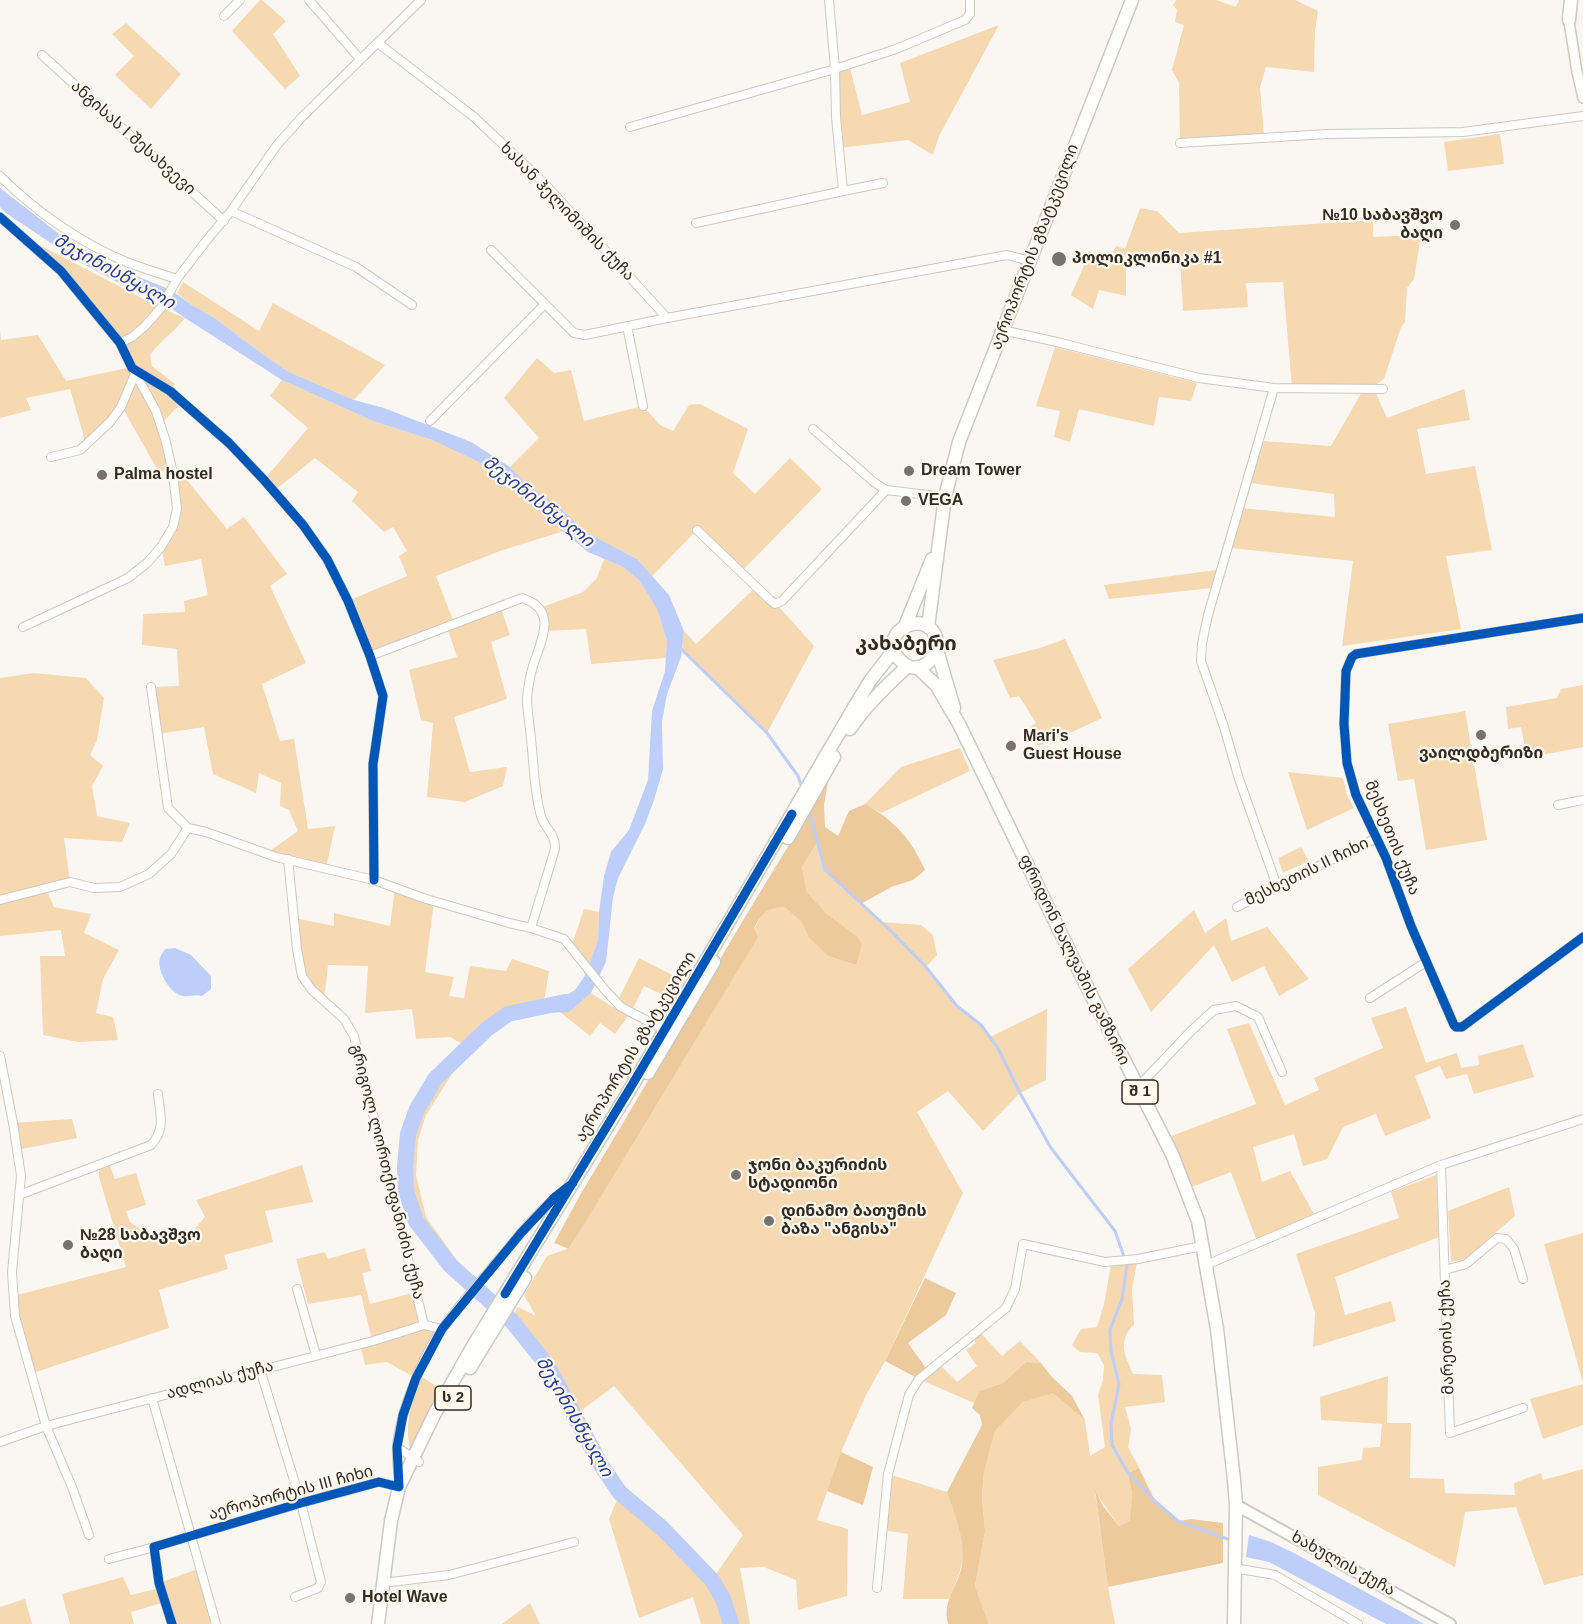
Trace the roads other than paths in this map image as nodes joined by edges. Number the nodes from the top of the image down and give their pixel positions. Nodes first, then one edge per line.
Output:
1 (240, 0) edge
2 (309, 0) edge
3 (421, 0) edge
4 (829, 0) edge
5 (970, 0) edge
6 (1132, 0) edge
7 (1566, 0) edge
8 (1571, 0) edge
9 (224, 16) dead end
10 (1569, 20) junction
11 (378, 43) junction
12 (42, 55) dead end
13 (360, 59) junction
14 (835, 69) junction
15 (1583, 98) edge
16 (1583, 116) edge
17 (630, 127) dead end
18 (1180, 143) dead end
19 (0, 176) edge
20 (883, 183) dead end
21 (843, 191) junction
22 (231, 211) junction
23 (0, 217) edge
24 (224, 221) junction
25 (696, 222) dead end
26 (490, 250) dead end
27 (1030, 261) junction
28 (177, 279) junction
29 (545, 304) junction
30 (412, 305) dead end
31 (667, 318) junction
32 (627, 326) junction
33 (1002, 330) junction
34 (120, 342) junction
35 (133, 371) junction
36 (1274, 388) junction
37 (1383, 389) dead end
38 (643, 406) dead end
39 (430, 421) dead end
40 (813, 429) dead end
41 (51, 457) dead end
42 (886, 490) junction
43 (945, 497) junction
44 (697, 530) dead end
45 (939, 535) junction
46 (1583, 618) edge
47 (905, 626) junction
48 (23, 627) dead end
49 (928, 627) junction
50 (894, 650) junction
51 (937, 650) junction
52 (370, 656) junction
53 (912, 667) junction
54 (151, 687) dead end
55 (958, 724) junction
56 (813, 786) junction
57 (1583, 800) edge
58 (1558, 805) dead end
59 (796, 816) junction
60 (188, 828) junction
61 (1377, 838) junction
62 (288, 859) junction
63 (374, 880) junction
64 (1276, 886) junction
65 (0, 900) edge
66 (1237, 906) dead end
67 (531, 928) junction
68 (1583, 937) edge
69 (1426, 962) junction
70 (1370, 998) dead end
71 (665, 1030) junction
72 (0, 1056) edge
73 (1282, 1072) dead end
74 (1138, 1088) junction
75 (158, 1094) dead end
76 (1583, 1119) edge
77 (1441, 1165) junction
78 (573, 1183) junction
79 (19, 1195) junction
80 (1202, 1246) junction
81 (1206, 1265) junction
82 (1445, 1270) junction
83 (1523, 1279) dead end
84 (297, 1289) dead end
85 (509, 1296) junction
86 (424, 1325) junction
87 (442, 1329) junction
88 (316, 1355) junction
89 (260, 1369) junction
90 (152, 1398) junction
91 (1523, 1408) dead end
92 (46, 1426) junction
93 (0, 1442) edge
94 (397, 1447) junction
95 (416, 1460) junction
96 (399, 1487) junction
97 (301, 1503) junction
98 (1236, 1505) junction
99 (89, 1535) dead end
100 (191, 1535) junction
101 (574, 1542) dead end
102 (154, 1547) junction
103 (109, 1559) dead end
104 (1234, 1568) junction
105 (391, 1582) junction
106 (877, 1588) dead end
107 (295, 1597) dead end
108 (172, 1624) edge
109 (216, 1624) edge
110 (378, 1624) edge
111 (386, 1624) edge
112 (1234, 1624) edge
113 (1358, 1624) edge
114 (1450, 1624) edge

1 - 9 street
2 - 13 street
3 - 11 street
4 - 14 street
5 - 14 street
6 - 27 main road, აეროპორტის გზატკეცილი
7 - 10 street
8 - 10 main road
10 - 15 street
11 - 13 street
11 - 31 street, ხასან ჰელიმიშის ქუჩა
12 - 24 street, ანგისას I შესახვევი
13 - 22 street
14 - 17 street
14 - 21 street
16 - 18 street
19 - 28 street
20 - 21 street
21 - 25 street
22 - 24 street
22 - 30 street
23 - 34 street
24 - 28 street
26 - 29 street
27 - 31 street
27 - 33 main road, აეროპორტის გზატკეცილი
28 - 34 street
29 - 32 street
29 - 39 street
31 - 32 street
32 - 38 street
33 - 36 street
33 - 43 main road, აეროპორტის გზატკეცილი
34 - 35 street
35 - 41 street
35 - 48 street
35 - 52 street
36 - 37 street
36 - 64 street
40 - 42 street
42 - 43 street
42 - 44 street
43 - 45 main road, აეროპორტის გზატკეცილი
45 - 47 main road, აეროპორტის გზატკეცილი
45 - 49 main road, აეროპორტის გზატკეცილი
46 - 61 street, მესხეთის ქუჩა
47 - 49 main road
47 - 50 main road
49 - 51 main road
50 - 53 main road
50 - 56 main road, აეროპორტის გზატკეცილი / ს 2
51 - 53 main road
51 - 55 main road, შ 1
52 - 63 street
52 - 67 street
53 - 55 main road, შ 1
53 - 56 main road, აეროპორტის გზატკეცილი / ს 2
54 - 60 street
55 - 74 main road, ფრიდონ ხალვაშის გამზირი / შ 1
56 - 59 main road, აეროპორტის გზატკეცილი / ს 2
57 - 58 street
59 - 71 main road, აეროპორტის გზატკეცილი / ს 2
59 - 85 main road, აეროპორტის გზატკეცილი / ს 2
60 - 62 street
60 - 65 street
61 - 64 street, მესხეთის II ჩიხი
61 - 69 street, მესხეთის ქუჩა
62 - 63 street
62 - 86 street, გრიგოლ ლორთქიფანიძის ქუჩა
63 - 67 street
64 - 66 street, მესხეთის II ჩიხი
67 - 71 street
68 - 69 street, მესხეთის ქუჩა
69 - 70 street
71 - 78 main road, აეროპორტის გზატკეცილი / ს 2
72 - 79 street
73 - 74 street
74 - 80 main road, ფრიდონ ხალვაშის გამზირი / შ 1
75 - 79 street
76 - 77 street
77 - 81 street
77 - 82 street, მარეთის ქუჩა
78 - 85 main road, აეროპორტის გზატკეცილი / ს 2
78 - 87 street
79 - 92 street
80 - 81 main road, ფრიდონ ხალვაშის გამზირი / შ 1
80 - 106 street
81 - 98 main road, ფრიდონ ხალვაშის გამზირი / შ 1
82 - 83 street
82 - 91 street, მარეთის ქუჩა
84 - 88 street
85 - 95 main road, აეროპორტის გზატკეცილი / ს 2
86 - 87 street, ადლიას ქუჩა
86 - 88 street, ადლიას ქუჩა
87 - 94 street
88 - 89 street, ადლიას ქუჩა
89 - 90 street, ადლიას ქუჩა
89 - 97 street, აეროპორტის III ჩიხი
90 - 92 street, ადლიას ქუჩა
90 - 100 street
92 - 93 street, ადლიას ქუჩა
92 - 99 street
94 - 95 street
94 - 96 street
95 - 96 main road, აეროპორტის გზატკეცილი / ს 2
95 - 105 main road, აეროპორტის გზატკეცილი / ს 2
96 - 97 street, აეროპორტის III ჩიხი
96 - 110 main road, აეროპორტის გზატკეცილი / ს 2
97 - 100 street, აეროპორტის III ჩიხი
97 - 107 street, აეროპორტის III ჩიხი
98 - 104 main road, ფრიდონ ხალვაშის გამზირი / შ 1
98 - 114 main road, ხახულის ქუჩა
100 - 102 street, აეროპორტის III ჩიხი
100 - 109 street
101 - 105 street
102 - 103 street, აეროპორტის III ჩიხი
102 - 108 street
104 - 112 main road, ფრიდონ ხალვაშის გამზირი / შ 1
104 - 113 street
105 - 111 main road, აეროპორტის გზატკეცილი / ს 2

